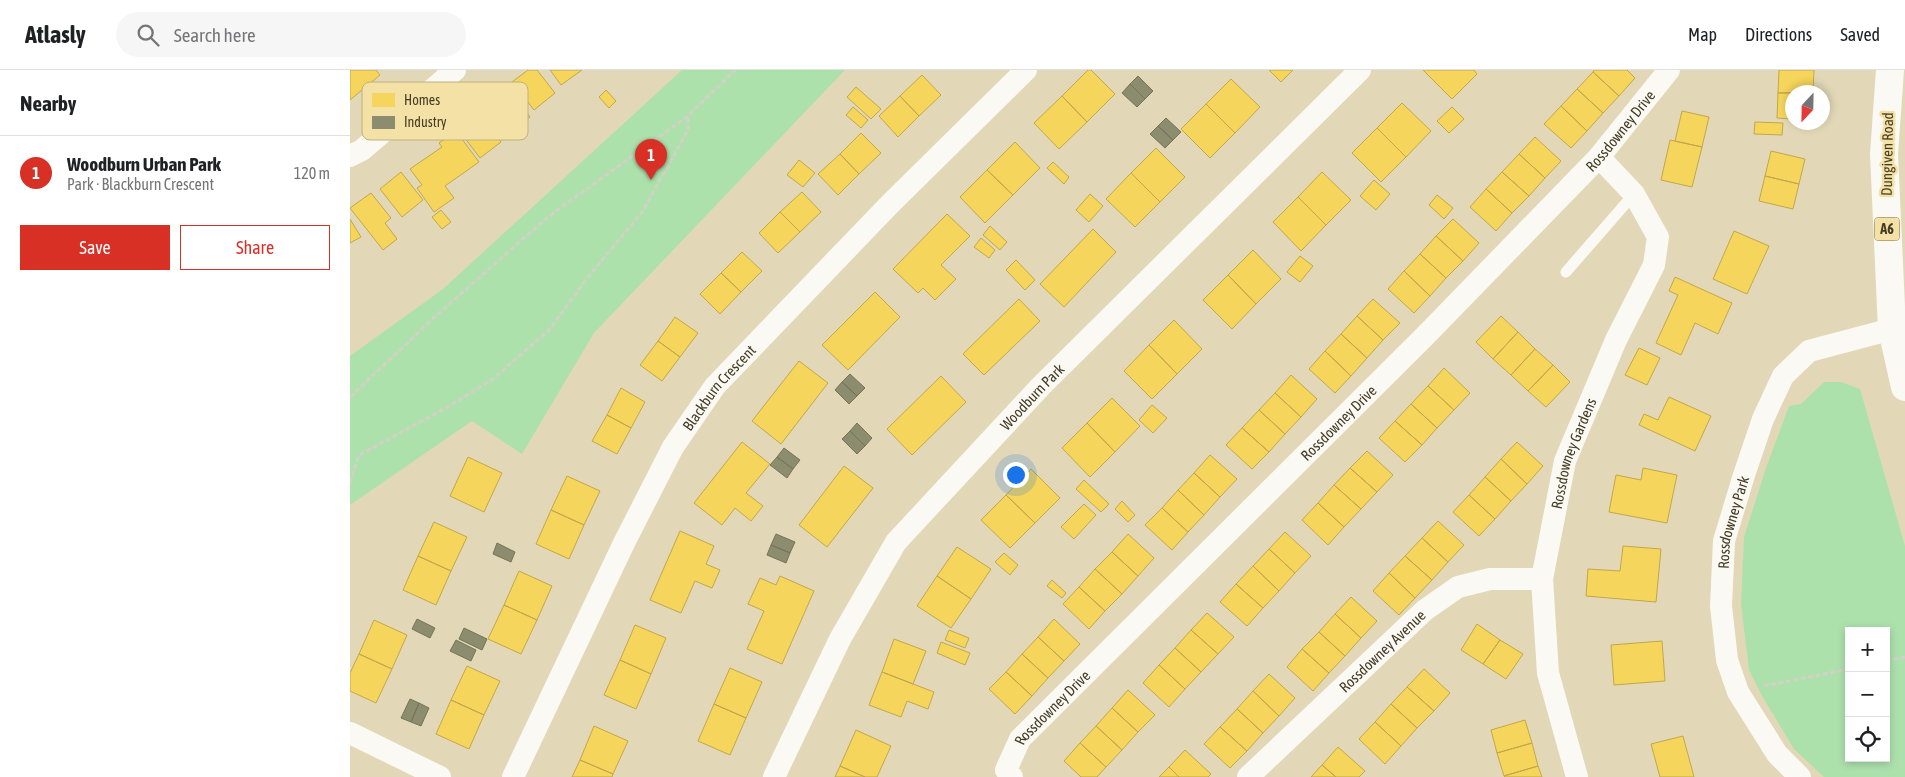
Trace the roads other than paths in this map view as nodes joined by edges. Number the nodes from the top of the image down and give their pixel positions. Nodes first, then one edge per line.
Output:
1 (455, 70) edge
2 (1026, 70) edge
3 (1360, 70) edge
4 (1669, 70) edge
5 (1890, 70) edge
6 (441, 82) edge
7 (374, 140) edge
8 (350, 156) edge
9 (1599, 157) junction
10 (1634, 194) junction
11 (1566, 272) dead end
12 (1892, 329) junction
13 (1905, 387) edge
14 (1542, 579) junction
15 (350, 733) edge
16 (1009, 773) edge
17 (440, 777) edge
18 (513, 777) edge
19 (774, 777) edge
20 (1248, 777) edge
21 (1577, 777) edge
22 (1800, 777) edge

1 - 6 street
2 - 18 street, Blackburn Crescent
3 - 19 street, Woodburn Park
4 - 9 street, Rossdowney Drive
5 - 12 highway, Dungiven Road / A6
7 - 8 street
9 - 10 street, Rossdowney Gardens
9 - 16 street, Rossdowney Drive
10 - 11 lane
10 - 14 street, Rossdowney Gardens
12 - 13 highway, Dungiven Road / A6
12 - 22 street, Rossdowney Park
14 - 20 street, Rossdowney Avenue
14 - 21 street, Rossdowney Gardens
15 - 17 street

